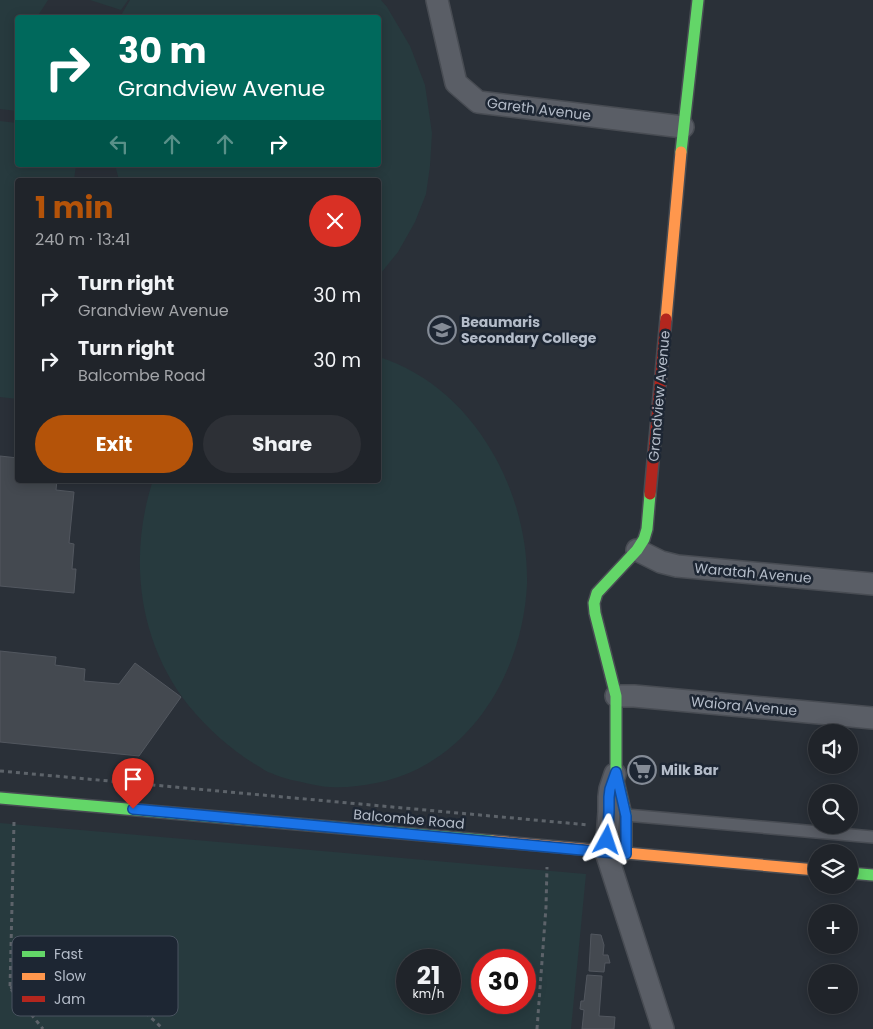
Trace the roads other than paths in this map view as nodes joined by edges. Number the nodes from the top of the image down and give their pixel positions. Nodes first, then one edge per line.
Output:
1 (437, 0) edge
2 (698, 0) edge
3 (683, 126) junction
4 (637, 550) junction
5 (873, 584) edge
6 (616, 696) junction
7 (873, 718) edge
8 (616, 772) junction
9 (0, 798) edge
10 (626, 816) junction
11 (873, 837) edge
12 (616, 853) junction
13 (808, 869) edge
14 (858, 874) edge
15 (873, 876) edge
16 (663, 1029) edge

1 - 3 street, Gareth Avenue
2 - 3 street, Grandview Avenue
3 - 4 street, Grandview Avenue
4 - 5 street, Waratah Avenue
4 - 6 street, Grandview Avenue
6 - 7 street, Waiora Avenue
6 - 8 street, Grandview Avenue
8 - 10 street, Grandview Avenue
8 - 12 street, Grandview Avenue
9 - 12 street, Balcombe Road
10 - 11 lane
10 - 12 street, Grandview Avenue
12 - 13 street, Balcombe Road
12 - 16 street
14 - 15 street

